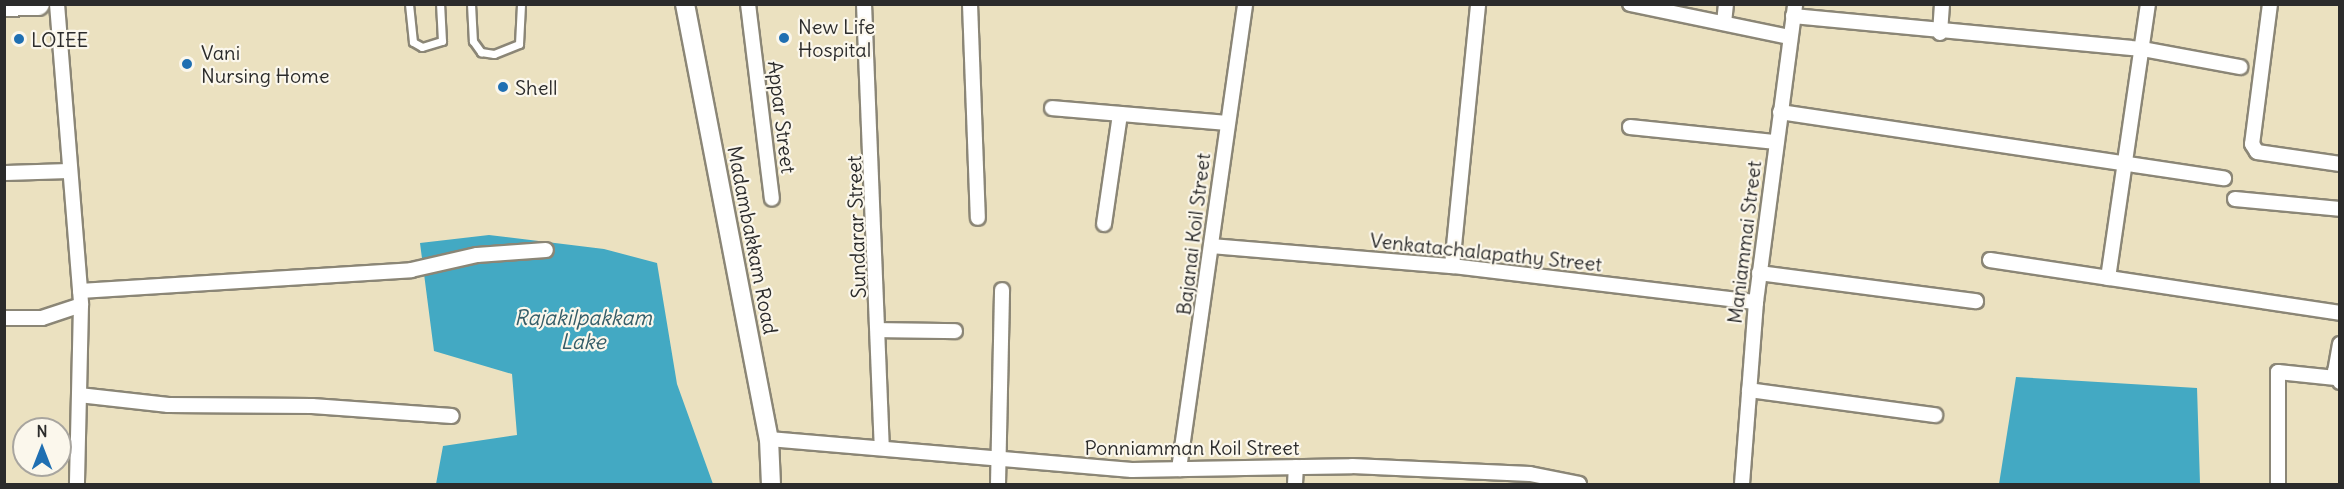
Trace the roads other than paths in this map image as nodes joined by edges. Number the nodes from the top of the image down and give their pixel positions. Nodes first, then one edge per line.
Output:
1 (38, 4) edge
2 (57, 4) edge
3 (409, 4) edge
4 (440, 4) edge
5 (471, 4) edge
6 (521, 4) edge
7 (685, 4) edge
8 (748, 4) edge
9 (864, 4) edge
10 (970, 4) edge
11 (1245, 4) edge
12 (1478, 4) edge
13 (1630, 4) edge
14 (1726, 4) edge
15 (1942, 4) edge
16 (2148, 4) edge
17 (2270, 4) edge
18 (4, 5) edge
19 (1794, 10) edge
20 (1724, 24) junction
21 (1940, 33) junction
22 (1789, 37) junction
23 (2142, 49) junction
24 (2240, 67) dead end
25 (1052, 108) dead end
26 (1780, 112) junction
27 (1120, 114) junction
28 (1226, 123) junction
29 (1630, 127) dead end
30 (1776, 142) junction
31 (2340, 164) edge
32 (2125, 165) junction
33 (70, 171) junction
34 (4, 173) edge
35 (2224, 178) dead end
36 (772, 199) dead end
37 (2235, 199) dead end
38 (2340, 209) edge
39 (978, 218) dead end
40 (1104, 224) dead end
41 (1212, 246) junction
42 (546, 250) dead end
43 (1990, 260) dead end
44 (1452, 266) junction
45 (1759, 273) junction
46 (2108, 278) junction
47 (1002, 290) dead end
48 (80, 291) junction
49 (1976, 301) dead end
50 (1756, 302) junction
51 (81, 305) junction
52 (2340, 312) edge
53 (4, 318) edge
54 (879, 330) junction
55 (955, 331) dead end
56 (2340, 344) edge
57 (2338, 380) edge
58 (1749, 390) junction
59 (79, 395) junction
60 (1935, 415) dead end
61 (453, 416) dead end
62 (769, 439) junction
63 (882, 447) junction
64 (1001, 459) junction
65 (1296, 467) junction
66 (1179, 469) junction
67 (1132, 470) junction
68 (1552, 481) edge
69 (77, 484) edge
70 (771, 484) edge
71 (998, 484) edge
72 (1130, 484) edge
73 (1295, 484) edge
74 (1579, 484) edge
75 (1742, 484) edge
76 (2278, 484) edge

1 - 18 main road
2 - 33 street
3 - 4 lane
5 - 6 lane
7 - 62 street, Madambakkam Road
8 - 36 street, Appar Street
9 - 54 street, Sundarar Street
10 - 39 street
11 - 28 street, Bajanai Koil Street
12 - 44 street
13 - 20 street
14 - 20 street
15 - 21 street
16 - 23 street
17 - 31 street
19 - 21 street
19 - 22 street, Maniammai Street
20 - 22 street
21 - 23 street
22 - 26 street, Maniammai Street
23 - 24 street
23 - 32 street
25 - 27 street
26 - 30 street, Maniammai Street
26 - 32 street
27 - 28 street
27 - 40 street
28 - 41 street, Bajanai Koil Street
29 - 30 street
30 - 45 street, Maniammai Street
32 - 35 street
32 - 46 street
33 - 34 street
33 - 48 street
37 - 38 street
41 - 44 street, Venkatachalapathy Street
41 - 66 street, Bajanai Koil Street
42 - 48 street
43 - 46 street
44 - 50 street, Venkatachalapathy Street
45 - 49 street
45 - 50 street, Maniammai Street
46 - 52 street
47 - 64 street
48 - 51 street
50 - 58 street, Maniammai Street
51 - 53 street
51 - 59 street
54 - 55 street
54 - 63 street, Sundarar Street
56 - 57 street
57 - 76 street
58 - 60 street
58 - 75 street, Maniammai Street
59 - 61 street
59 - 69 street
62 - 63 street, Ponniamman Koil Street
62 - 70 street, Madambakkam Road
63 - 64 street, Ponniamman Koil Street
64 - 67 street, Ponniamman Koil Street
64 - 71 street
65 - 66 street, Ponniamman Koil Street
65 - 68 street, Ponniamman Koil Street
65 - 73 street
66 - 67 street, Ponniamman Koil Street
67 - 72 street
68 - 74 street, Ponniamman Koil Street

